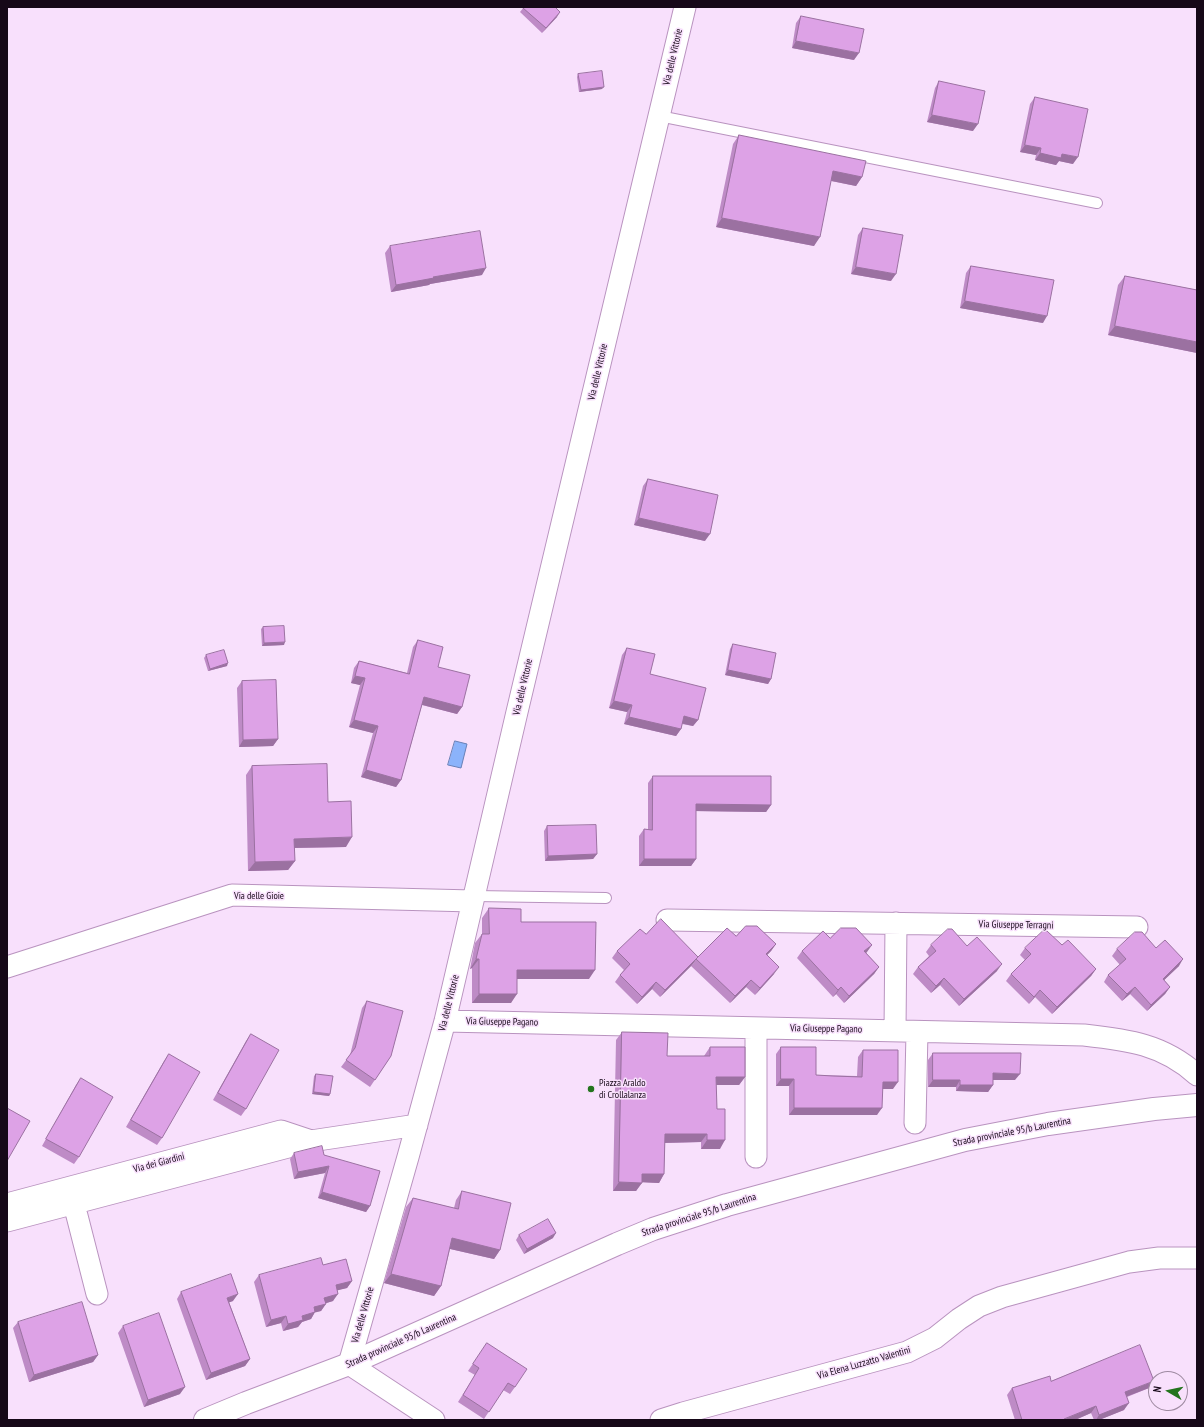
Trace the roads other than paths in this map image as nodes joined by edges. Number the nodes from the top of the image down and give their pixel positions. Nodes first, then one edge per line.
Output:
1 (685, 7) edge
2 (659, 116) junction
3 (1097, 203) dead end
4 (606, 898) dead end
5 (474, 899) junction
6 (667, 920) dead end
7 (896, 923) junction
8 (1137, 927) dead end
9 (7, 967) edge
10 (445, 1021) junction
11 (756, 1028) junction
12 (895, 1031) junction
13 (917, 1032) junction
14 (1197, 1075) edge
15 (1197, 1105) edge
16 (915, 1123) dead end
17 (417, 1125) junction
18 (311, 1141) junction
19 (756, 1157) dead end
20 (7, 1204) edge
21 (74, 1204) junction
22 (7, 1222) edge
23 (1197, 1258) edge
24 (98, 1294) dead end
25 (349, 1364) junction
26 (205, 1420) edge
27 (434, 1420) edge
28 (661, 1420) edge

1 - 2 street, Via delle Vittorie
2 - 3 lane
2 - 5 street, Via delle Vittorie
4 - 5 lane
5 - 9 street, Via delle Gioie
5 - 10 street, Via delle Vittorie
6 - 7 street, Via Giuseppe Terragni
7 - 8 street, Via Giuseppe Terragni
7 - 12 street
10 - 11 street, Via Giuseppe Pagano
10 - 17 street, Via delle Vittorie
11 - 12 street, Via Giuseppe Pagano
11 - 19 street
12 - 13 street, Via Giuseppe Pagano
13 - 14 street, Via Giuseppe Pagano
13 - 16 street
15 - 25 main road, Strada provinciale 95/b Laurentina
17 - 18 street, Via dei Giardini
17 - 25 street, Via delle Vittorie
18 - 20 street, Via dei Giardini
18 - 21 street, Via dei Giardini
21 - 22 street, Via dei Giardini
21 - 24 street
23 - 28 street, Via Elena Luzzatto Valentini
25 - 26 main road, Strada provinciale 95/b Laurentina
25 - 27 street

